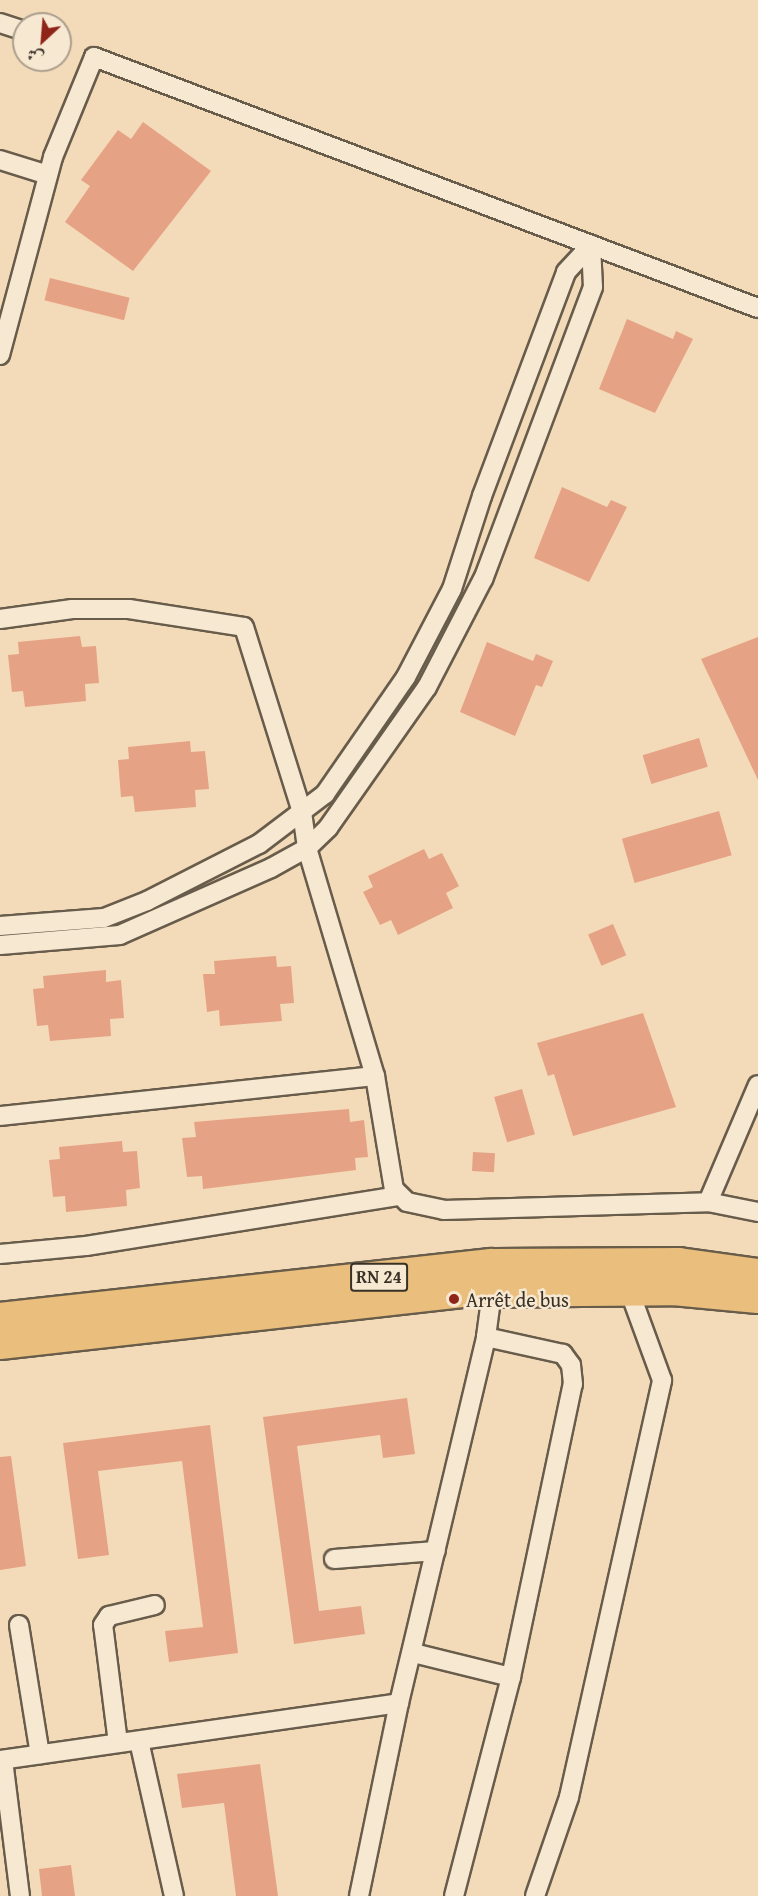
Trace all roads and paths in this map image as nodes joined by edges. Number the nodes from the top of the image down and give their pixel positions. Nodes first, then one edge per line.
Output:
1 (0, 160) edge
2 (48, 175) junction
3 (591, 245) junction
4 (758, 308) edge
5 (0, 355) edge
6 (0, 619) edge
7 (302, 812) junction
8 (307, 848) junction
9 (0, 926) edge
10 (0, 945) edge
11 (375, 1076) junction
12 (758, 1085) edge
13 (0, 1116) edge
14 (399, 1196) junction
15 (708, 1202) junction
16 (758, 1212) edge
17 (0, 1254) edge
18 (758, 1274) edge
19 (629, 1290) junction
20 (492, 1292) junction
21 (758, 1298) edge
22 (0, 1318) edge
23 (486, 1337) junction
24 (0, 1344) edge
25 (436, 1551) junction
26 (334, 1559) dead end
27 (156, 1605) dead end
28 (19, 1625) dead end
29 (413, 1653) junction
30 (511, 1677) junction
31 (399, 1703) junction
32 (139, 1741) junction
33 (118, 1743) junction
34 (40, 1754) junction
35 (1, 1760) edge
36 (20, 1896) edge
37 (174, 1896) edge
38 (359, 1896) edge
39 (454, 1896) edge
40 (535, 1896) edge

1 - 2 street
2 - 3 street
2 - 5 street
3 - 4 street
3 - 7 street
3 - 8 street
6 - 7 street
7 - 8 street
7 - 9 street
8 - 10 street
8 - 11 street
11 - 13 street
11 - 14 street
12 - 15 street
14 - 15 street
14 - 17 street
15 - 16 street
18 - 22 highway, RN 24
19 - 20 highway, RN 24
19 - 21 highway, RN 24
19 - 40 street
20 - 23 street
20 - 24 highway, RN 24
23 - 25 street
23 - 30 street
25 - 26 street
25 - 29 street
27 - 33 street
28 - 34 street
29 - 30 street
29 - 31 street
30 - 39 street
31 - 32 street
31 - 38 street
32 - 33 street
32 - 37 street
33 - 34 street
34 - 35 street
35 - 36 street

